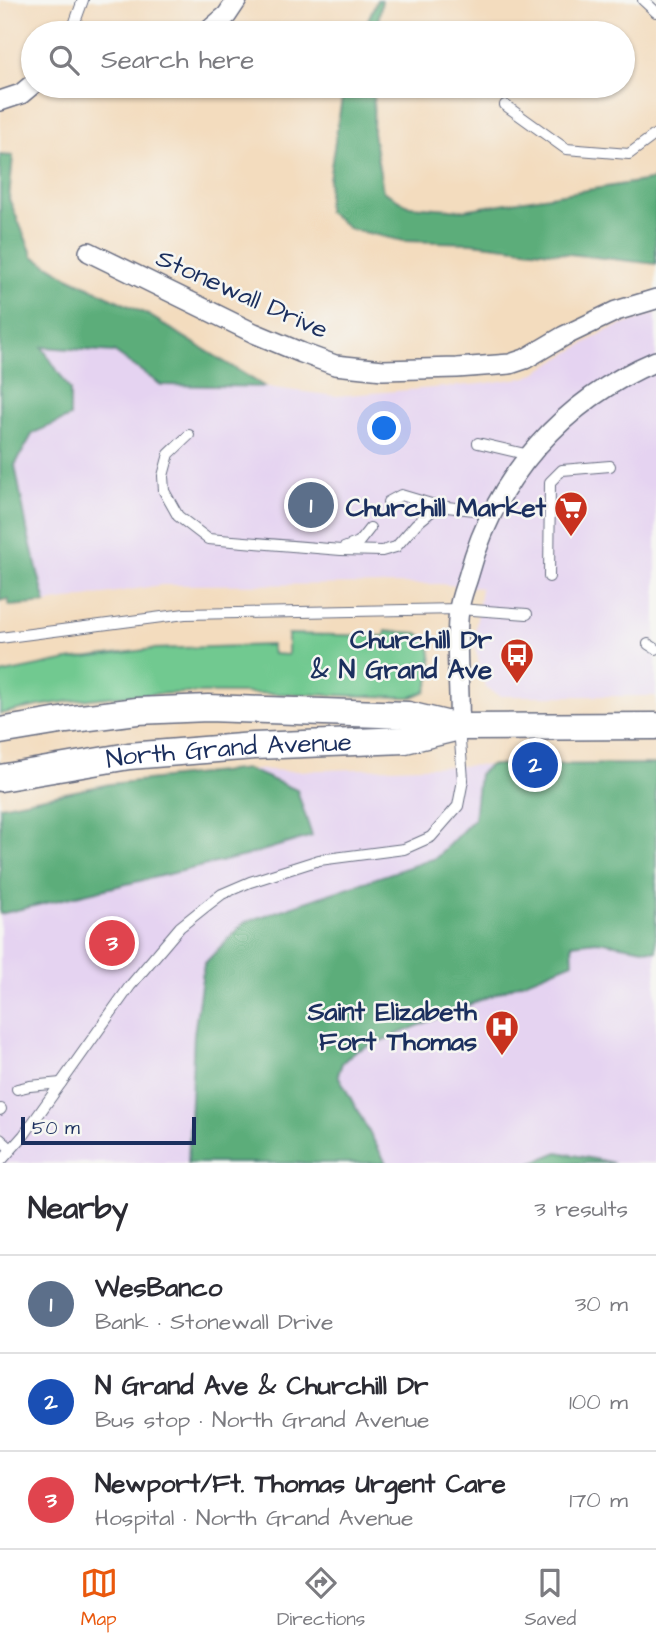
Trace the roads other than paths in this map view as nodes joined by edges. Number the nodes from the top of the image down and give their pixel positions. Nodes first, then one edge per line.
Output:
1 (83, 0) edge
2 (237, 0) edge
3 (643, 0) edge
4 (656, 12) edge
5 (75, 21) edge
6 (220, 21) edge
7 (21, 94) edge
8 (0, 101) edge
9 (505, 105) dead end
10 (656, 134) edge
11 (89, 252) dead end
12 (656, 299) edge
13 (656, 361) edge
14 (189, 435) dead end
15 (478, 443) dead end
16 (529, 456) junction
17 (610, 466) dead end
18 (388, 502) dead end
19 (438, 506) junction
20 (489, 514) junction
21 (370, 527) dead end
22 (341, 550) junction
23 (549, 577) dead end
24 (459, 609) junction
25 (527, 614) dead end
26 (0, 638) edge
27 (656, 726) edge
28 (459, 727) junction
29 (0, 731) edge
30 (0, 778) edge
31 (61, 1083) junction
32 (17, 1089) dead end
33 (0, 1139) edge
34 (11, 1149) junction
35 (0, 1162) edge

1 - 5 lane
2 - 6 street
3 - 4 lane
7 - 8 street
9 - 10 lane
11 - 12 street, Stonewall Drive
13 - 16 street
14 - 22 lane
15 - 16 lane
16 - 20 street
17 - 23 lane
18 - 19 lane
19 - 20 lane
19 - 22 lane
20 - 24 street
21 - 22 lane
24 - 25 lane
24 - 26 lane
24 - 28 street
27 - 28 main road, North Grand Avenue
28 - 29 main road, North Grand Avenue
28 - 30 main road, North Grand Avenue
28 - 31 lane
31 - 32 lane
31 - 34 lane
33 - 34 lane
34 - 35 lane

